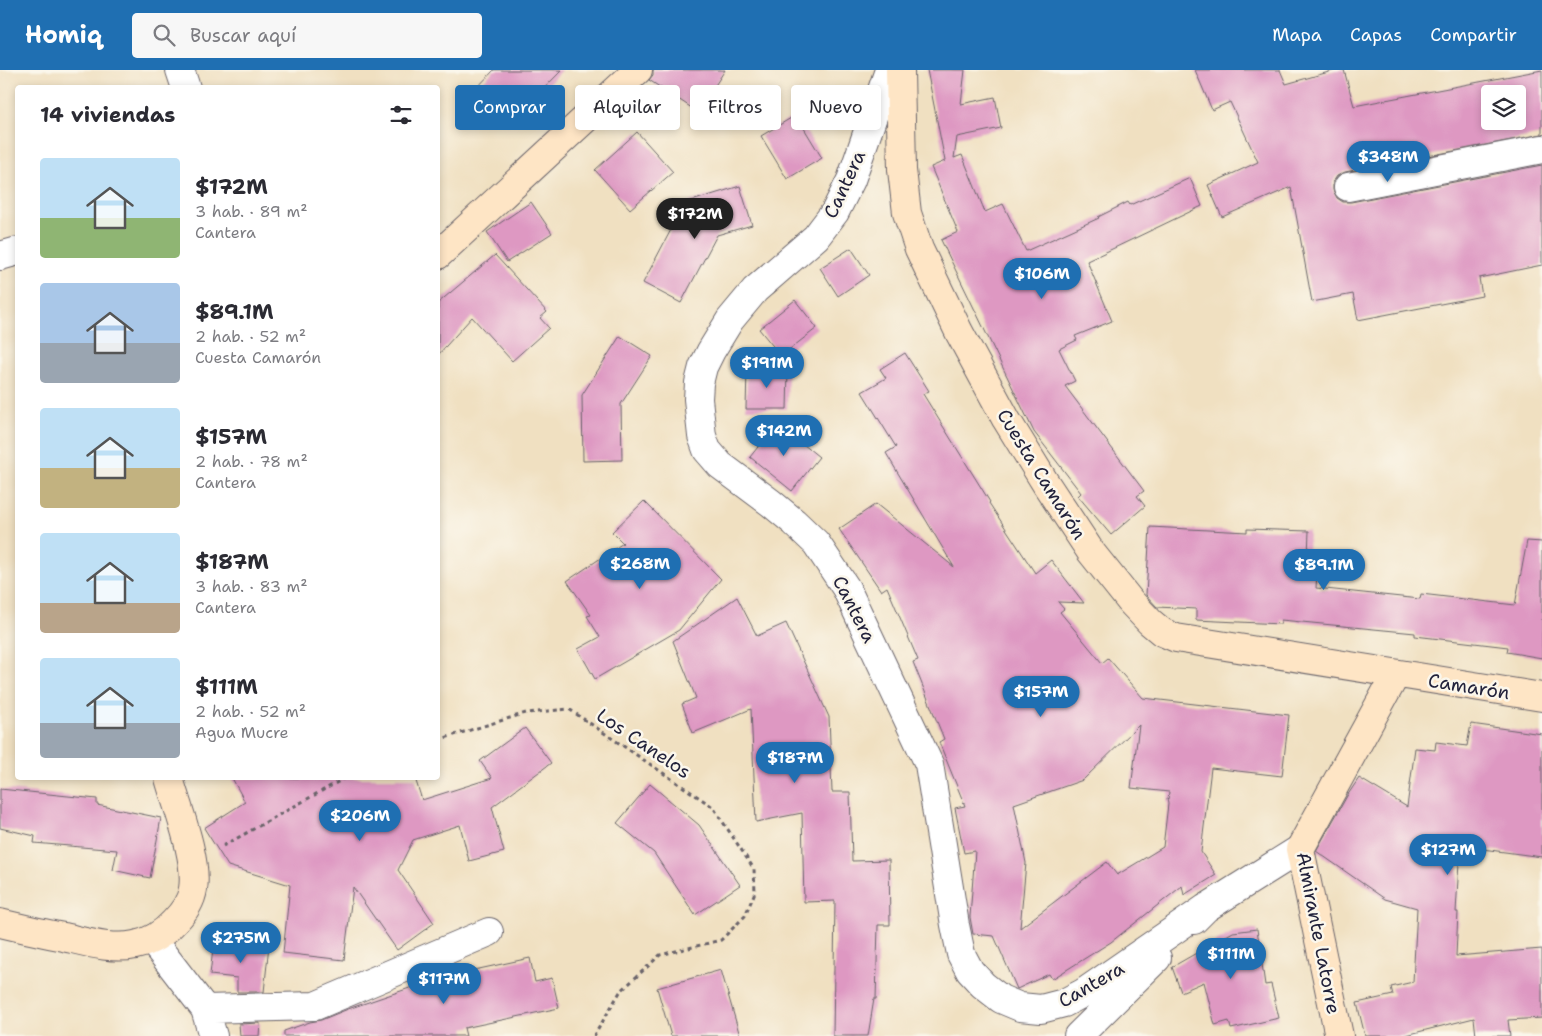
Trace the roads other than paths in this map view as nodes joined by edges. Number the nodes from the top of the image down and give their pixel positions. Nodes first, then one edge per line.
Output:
1 (180, 70) edge
2 (638, 70) edge
3 (890, 70) edge
4 (900, 70) edge
5 (185, 85) edge
6 (1542, 149) edge
7 (1348, 187) dead end
8 (15, 252) edge
9 (440, 253) edge
10 (0, 256) edge
11 (1396, 674) junction
12 (1542, 697) edge
13 (169, 780) edge
14 (1300, 848) junction
15 (1206, 908) junction
16 (0, 923) edge
17 (489, 932) dead end
18 (152, 940) junction
19 (205, 1009) junction
20 (213, 1036) edge
21 (1078, 1036) edge
22 (1339, 1036) edge

1 - 5 street
2 - 9 street
3 - 15 street, Cantera
4 - 11 street, Cuesta Camarón
6 - 7 street
8 - 10 street
11 - 12 street, Camarón
11 - 14 street, Almirante Latorre
13 - 18 street
14 - 15 street
14 - 22 street, Almirante Latorre
15 - 21 street
16 - 18 street
17 - 19 street
18 - 19 street
19 - 20 street

